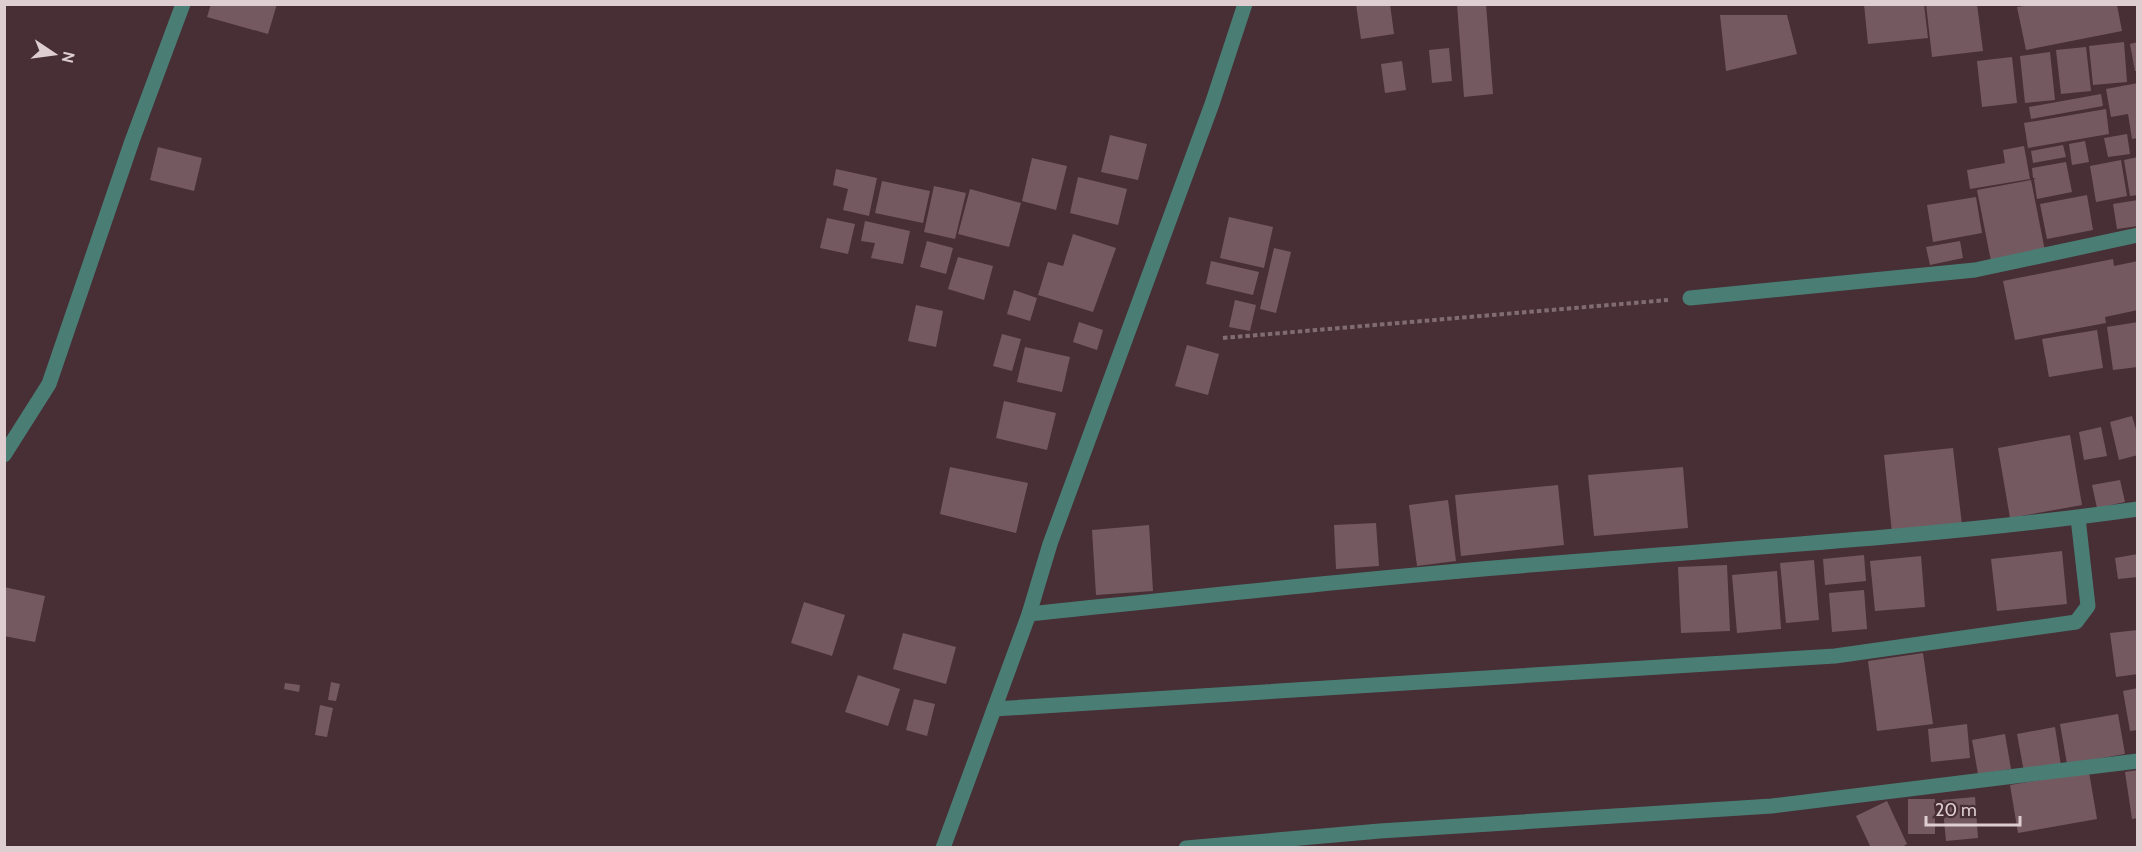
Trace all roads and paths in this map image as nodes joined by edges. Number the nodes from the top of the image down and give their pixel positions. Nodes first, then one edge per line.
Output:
1 (183, 4) edge
2 (1245, 4) edge
3 (2138, 235) edge
4 (1690, 298) joint
5 (1222, 338) dead end
6 (4, 455) edge
7 (2138, 509) edge
8 (2078, 518) junction
9 (1029, 614) junction
10 (994, 709) junction
11 (2138, 761) edge
12 (943, 848) edge
13 (1186, 848) edge

1 - 6 street
2 - 9 street
3 - 4 street
4 - 5 path
7 - 8 street
8 - 9 street
8 - 10 street
9 - 10 street
10 - 12 street
11 - 13 street

